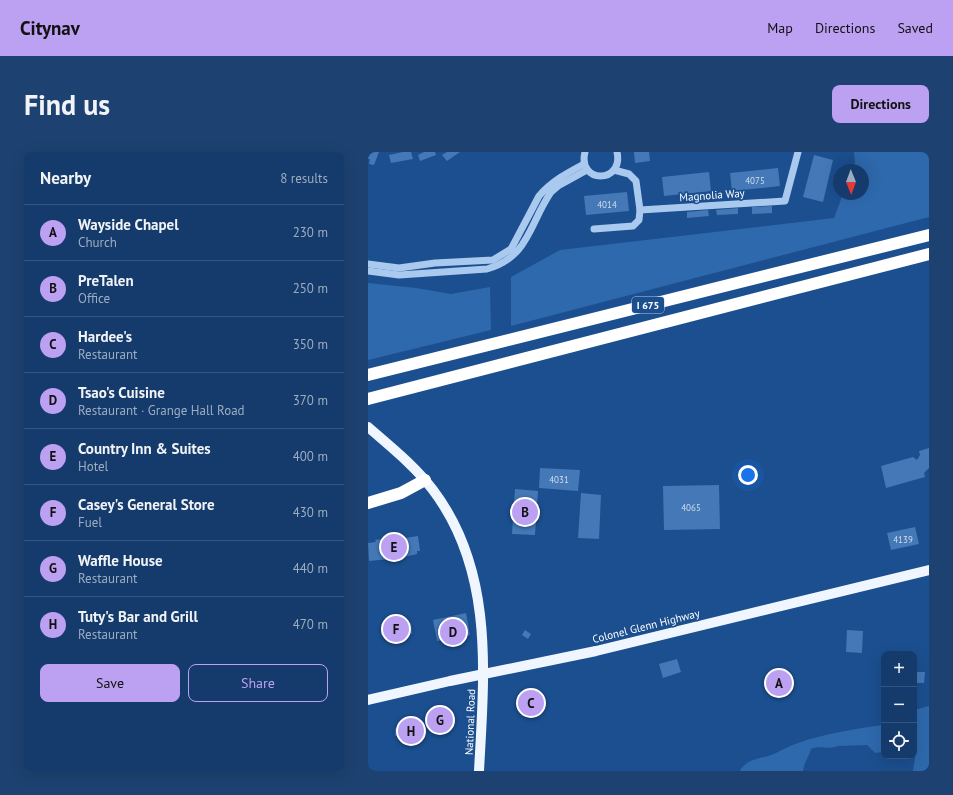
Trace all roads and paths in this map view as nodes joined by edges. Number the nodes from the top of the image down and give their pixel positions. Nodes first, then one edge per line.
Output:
1 (585, 152) edge
2 (617, 152) edge
3 (798, 152) edge
4 (586, 167) junction
5 (614, 170) junction
6 (640, 210) junction
7 (594, 229) dead end
8 (929, 235) edge
9 (929, 255) edge
10 (368, 264) edge
11 (368, 271) edge
12 (368, 375) edge
13 (368, 399) edge
14 (368, 427) edge
15 (425, 480) junction
16 (368, 503) edge
17 (929, 570) edge
18 (483, 675) junction
19 (368, 700) edge
20 (479, 771) edge

1 - 4 street
2 - 5 street
3 - 6 street, Magnolia Way
4 - 5 street
4 - 10 street
4 - 11 street
5 - 6 street
6 - 7 street
8 - 12 highway, I 675
9 - 13 highway, I 675
14 - 15 main road, National Road
15 - 16 highway
15 - 18 main road, National Road
17 - 18 main road, Colonel Glenn Highway
18 - 19 main road, Colonel Glenn Highway
18 - 20 main road, National Road

